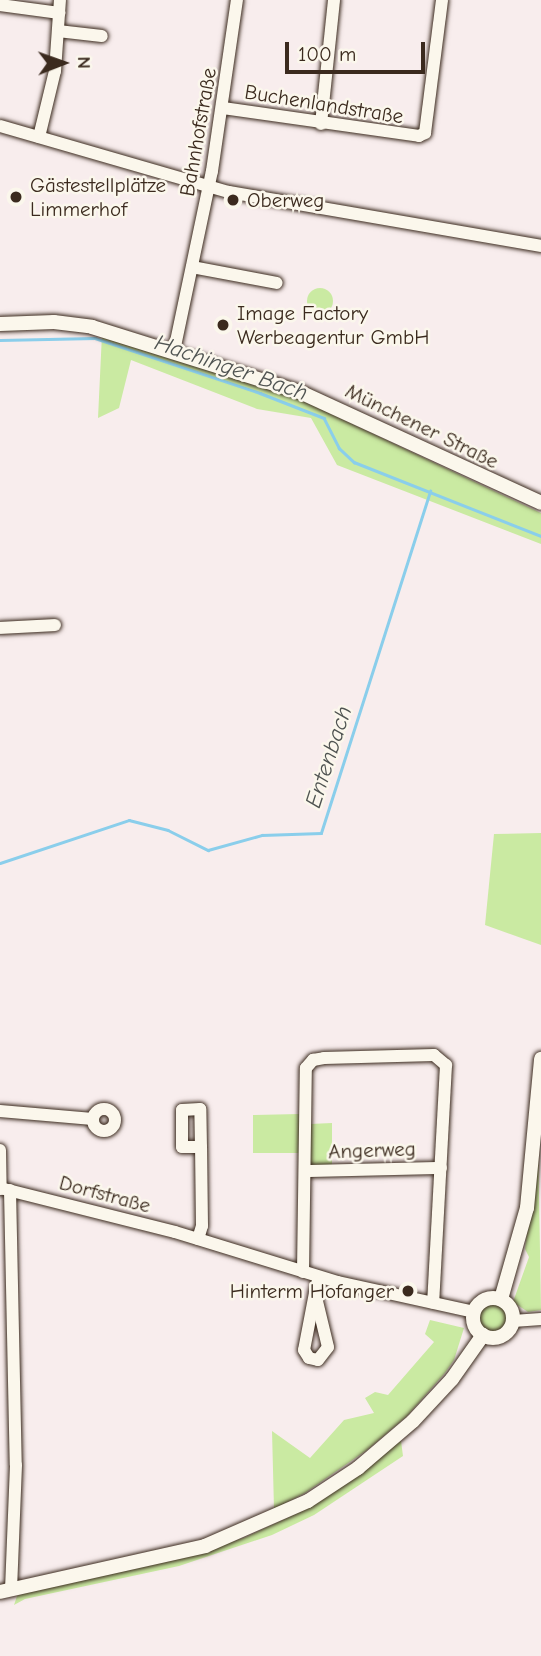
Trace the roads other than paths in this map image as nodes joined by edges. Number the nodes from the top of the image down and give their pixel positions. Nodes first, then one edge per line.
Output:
1 (237, 0) edge
2 (334, 0) edge
3 (442, 0) edge
4 (0, 5) edge
5 (60, 6) edge
6 (58, 31) junction
7 (102, 36) dead end
8 (223, 108) junction
9 (321, 124) junction
10 (0, 126) edge
11 (39, 137) junction
12 (209, 187) junction
13 (541, 246) edge
14 (192, 267) junction
15 (277, 283) dead end
16 (0, 324) edge
17 (174, 351) junction
18 (541, 503) edge
19 (55, 625) dead end
20 (0, 628) edge
21 (541, 1059) edge
22 (0, 1111) edge
23 (93, 1119) dead end
24 (201, 1147) dead end
25 (0, 1150) edge
26 (441, 1168) junction
27 (305, 1171) junction
28 (4, 1189) edge
29 (198, 1239) junction
30 (303, 1272) junction
31 (319, 1277) junction
32 (315, 1293) dead end
33 (501, 1299) junction
34 (433, 1303) junction
35 (474, 1312) junction
36 (541, 1319) edge
37 (513, 1321) junction
38 (482, 1335) junction
39 (6, 1591) edge

1 - 8 street, Bahnhofstraße
2 - 9 street
3 - 9 street, Buchenlandstraße
4 - 5 street
5 - 6 street
6 - 7 street
6 - 11 street
8 - 9 street, Buchenlandstraße
8 - 12 street, Bahnhofstraße
10 - 11 street
11 - 12 street
12 - 13 street
12 - 14 street, Bahnhofstraße
14 - 15 street
14 - 17 street, Bahnhofstraße
16 - 17 main road, Münchener Straße
17 - 18 main road, Münchener Straße
19 - 20 street
21 - 33 main road
22 - 23 street
24 - 29 street
25 - 28 street
26 - 27 street, Angerweg
26 - 27 street
26 - 34 street
27 - 30 street
28 - 29 street, Dorfstraße
28 - 39 street
29 - 30 street, Dorfstraße
30 - 31 street, Dorfstraße
31 - 32 street
31 - 34 street, Dorfstraße
33 - 35 main road
33 - 37 main road
34 - 35 street, Dorfstraße
35 - 38 main road
36 - 37 street
37 - 38 main road
38 - 39 main road

